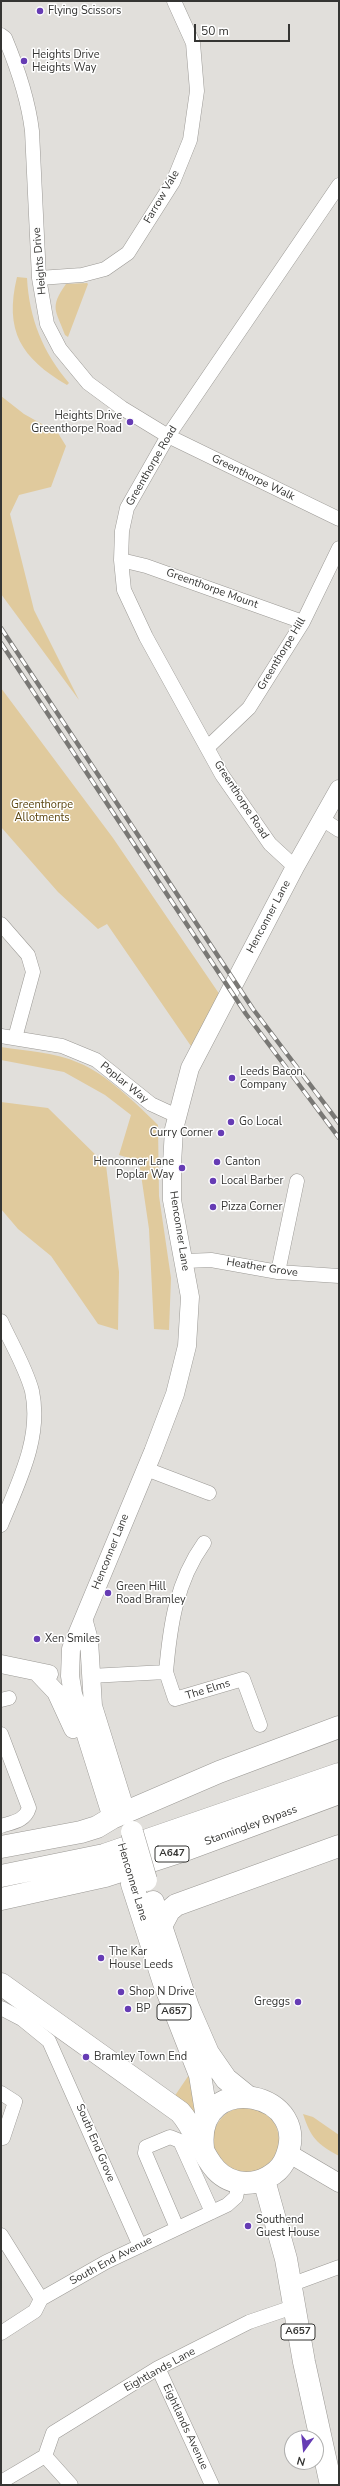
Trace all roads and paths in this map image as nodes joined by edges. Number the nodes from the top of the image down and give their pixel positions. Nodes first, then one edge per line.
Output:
1 (174, 1) edge
2 (1, 35) edge
3 (339, 185) edge
4 (39, 278) junction
5 (168, 436) junction
6 (339, 519) edge
7 (339, 548) edge
8 (121, 560) junction
9 (303, 622) junction
10 (208, 747) junction
11 (339, 789) edge
12 (322, 819) junction
13 (339, 830) edge
14 (295, 867) junction
15 (1, 924) edge
16 (8, 1037) edge
17 (177, 1116) junction
18 (298, 1181) dead end
19 (184, 1261) junction
20 (278, 1272) junction
21 (339, 1276) edge
22 (1, 1321) edge
23 (146, 1469) junction
24 (209, 1493) dead end
25 (1, 1525) edge
26 (204, 1543) dead end
27 (84, 1622) junction
28 (1, 1664) edge
29 (166, 1672) junction
30 (38, 1673) junction
31 (70, 1676) junction
32 (90, 1676) junction
33 (260, 1725) dead end
34 (339, 1727) edge
35 (1, 1734) edge
36 (339, 1774) edge
37 (98, 1776) junction
38 (339, 1793) edge
39 (122, 1825) junction
40 (1, 1826) edge
41 (339, 1846) edge
42 (1, 1847) edge
43 (1, 1876) edge
44 (139, 1882) junction
45 (1, 1899) edge
46 (161, 1926) junction
47 (1, 1984) edge
48 (1, 2008) edge
49 (1, 2093) edge
50 (247, 2096) junction
51 (207, 2118) junction
52 (3, 2138) dead end
53 (203, 2148) junction
54 (288, 2153) junction
55 (264, 2180) junction
56 (239, 2183) junction
57 (339, 2183) edge
58 (212, 2212) junction
59 (177, 2228) junction
60 (1, 2235) edge
61 (140, 2246) junction
62 (339, 2267) edge
63 (290, 2285) junction
64 (41, 2299) junction
65 (293, 2307) junction
66 (1, 2332) edge
67 (158, 2368) junction
68 (45, 2456) junction
69 (1, 2482) edge
70 (71, 2485) edge
71 (212, 2485) edge
72 (331, 2485) edge

1 - 4 street, Farrow Vale
2 - 4 street, Heights Drive
3 - 5 street, Greenthorpe Road
4 - 5 street, Heights Drive
5 - 6 street, Greenthorpe Walk
5 - 8 street, Greenthorpe Road
7 - 9 street, Greenthorpe Hill
8 - 9 street, Greenthorpe Mount
8 - 10 street, Greenthorpe Road
9 - 10 street, Greenthorpe Hill
10 - 14 street, Greenthorpe Road
11 - 12 street, Henconner Lane
12 - 13 street
12 - 14 street, Henconner Lane
14 - 17 street, Henconner Lane
15 - 16 street
16 - 17 street, Poplar Way
17 - 19 street, Henconner Lane
18 - 20 street
19 - 20 street, Heather Grove
19 - 23 street, Henconner Lane
20 - 21 street, Heather Grove
22 - 25 street
23 - 24 street
23 - 27 street, Henconner Lane
26 - 29 street, The Elms
27 - 31 street, Henconner Lane
27 - 32 street, Henconner Lane
28 - 30 street
29 - 32 street
29 - 33 street, The Elms
30 - 31 street
30 - 37 street
31 - 32 street
31 - 37 street, Henconner Lane
32 - 39 street, Henconner Lane
34 - 39 main road
35 - 40 street
36 - 43 main road, Stanningley Bypass / A647
37 - 39 street, Henconner Lane
38 - 45 main road, Stanningley Bypass / A647
39 - 42 main road
39 - 44 main road, Henconner Lane / A657
41 - 46 main road
44 - 46 main road, Henconner Lane
44 - 51 main road, Henconner Lane / A657
46 - 50 main road, Henconner Lane
47 - 53 main road
48 - 61 street, South End Grove
49 - 52 street
50 - 51 main road
50 - 54 main road
51 - 53 main road, A657
53 - 56 main road, A657
54 - 55 main road
54 - 57 street
55 - 56 main road
55 - 63 main road, A657
56 - 58 street, South End Avenue
58 - 59 street, South End Avenue
58 - 59 street
59 - 61 street, South End Avenue
60 - 64 street
61 - 64 street, South End Avenue
62 - 63 street
63 - 65 main road, A657
64 - 66 street
65 - 67 street, Eightlands Lane
65 - 72 main road, A657
67 - 68 street, Eightlands Lane
67 - 71 street, Eightlands Avenue
68 - 69 street
68 - 70 street

